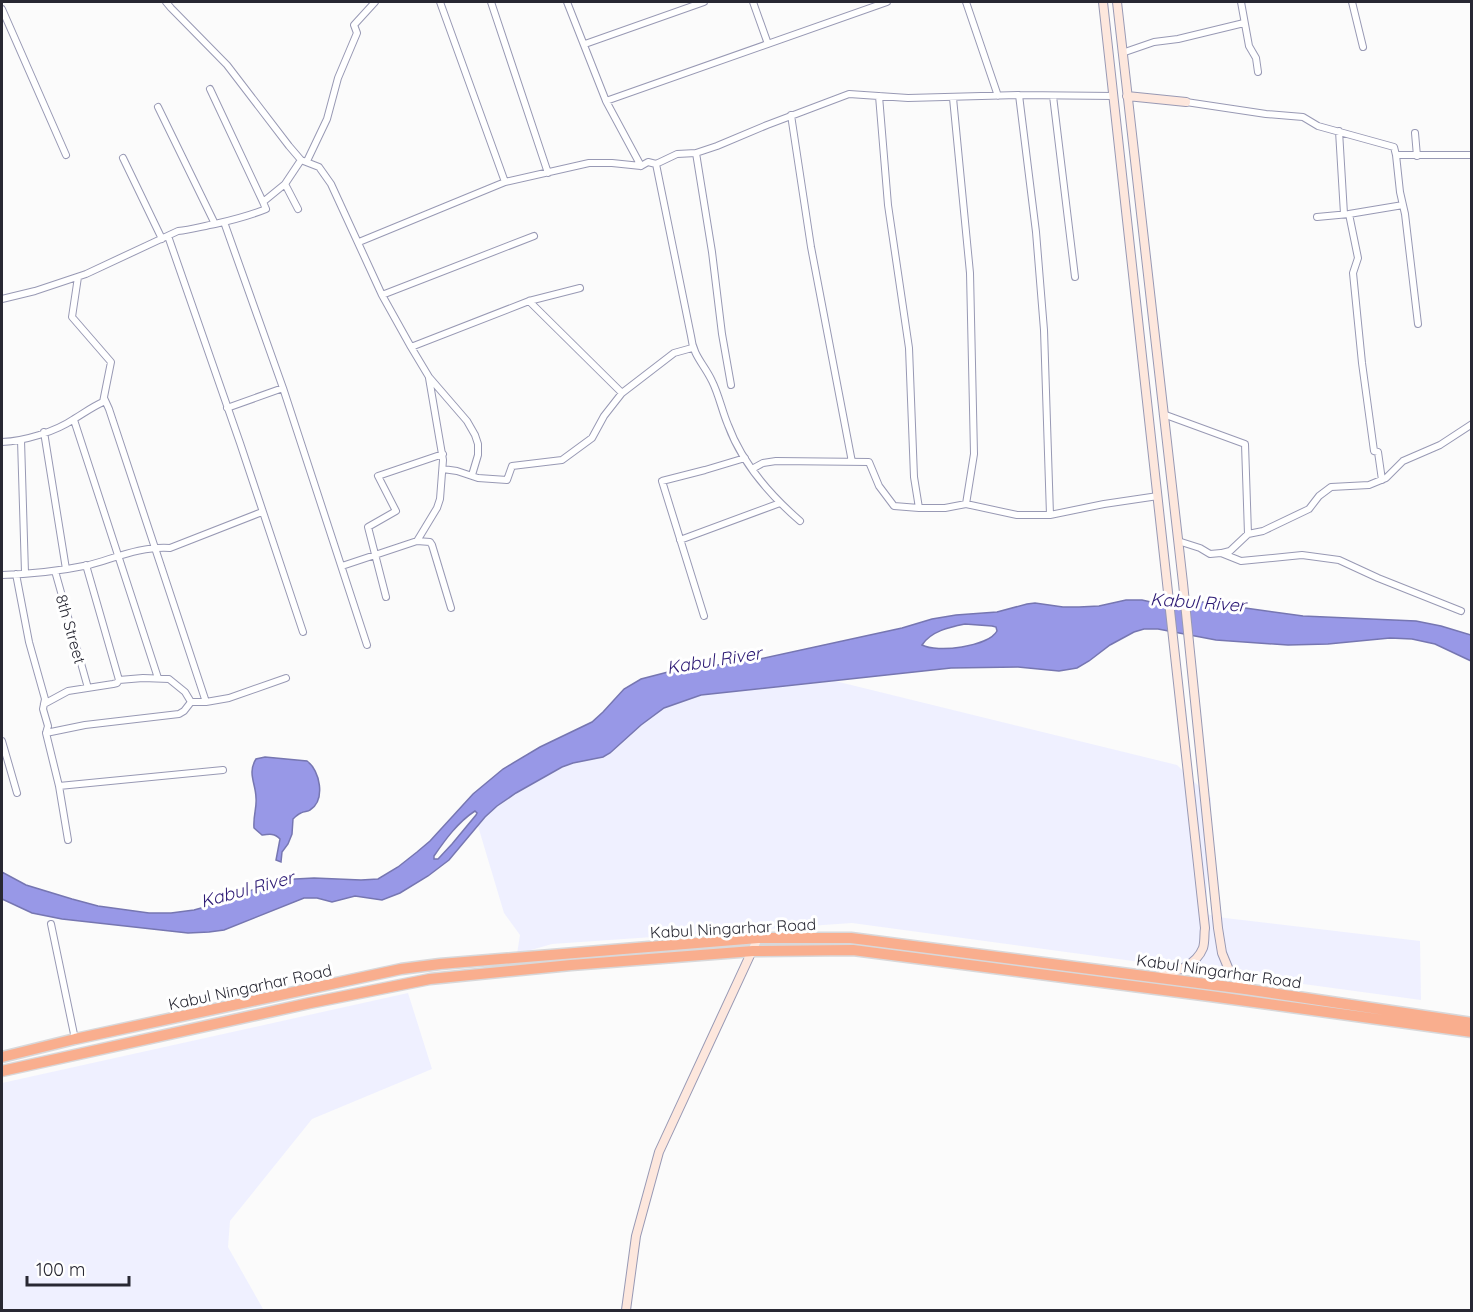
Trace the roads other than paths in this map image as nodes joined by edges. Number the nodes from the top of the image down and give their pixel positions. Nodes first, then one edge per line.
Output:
1 (166, 2) edge
2 (440, 2) edge
3 (491, 2) edge
4 (567, 2) edge
5 (704, 2) edge
6 (753, 2) edge
7 (887, 2) edge
8 (966, 2) edge
9 (1103, 2) edge
10 (1117, 2) edge
11 (1241, 2) edge
12 (1352, 2) edge
13 (371, 3) edge
14 (2, 9) edge
15 (1244, 23) junction
16 (585, 44) junction
17 (768, 44) junction
18 (1363, 47) dead end
19 (1122, 52) junction
20 (1258, 72) dead end
21 (210, 89) dead end
22 (1019, 95) junction
23 (879, 96) junction
24 (998, 96) junction
25 (1053, 96) junction
26 (1114, 96) junction
27 (1127, 96) junction
28 (953, 98) junction
29 (606, 101) junction
30 (1186, 102) joint
31 (158, 107) dead end
32 (791, 115) junction
33 (1339, 131) junction
34 (1415, 133) dead end
35 (696, 153) junction
36 (66, 155) dead end
37 (1396, 155) junction
38 (1472, 155) edge
39 (1417, 156) junction
40 (123, 158) dead end
41 (304, 160) junction
42 (656, 164) junction
43 (641, 166) junction
44 (548, 173) junction
45 (506, 182) junction
46 (285, 184) junction
47 (263, 202) junction
48 (1403, 205) junction
49 (298, 209) dead end
50 (1346, 214) junction
51 (1317, 217) dead end
52 (224, 222) junction
53 (215, 224) junction
54 (534, 236) dead end
55 (165, 238) junction
56 (359, 242) junction
57 (1075, 276) dead end
58 (78, 277) junction
59 (580, 288) dead end
60 (382, 295) junction
61 (2, 299) edge
62 (529, 301) junction
63 (1418, 324) dead end
64 (411, 347) junction
65 (692, 348) junction
66 (1156, 353) junction
67 (1142, 354) junction
68 (429, 377) junction
69 (731, 385) dead end
70 (283, 387) junction
71 (622, 393) junction
72 (104, 398) junction
73 (227, 408) junction
74 (1163, 414) junction
75 (74, 420) junction
76 (1472, 424) edge
77 (44, 432) junction
78 (21, 440) junction
79 (2, 442) edge
80 (443, 454) junction
81 (745, 458) junction
82 (852, 462) junction
83 (442, 469) junction
84 (752, 469) junction
85 (472, 475) junction
86 (1382, 480) junction
87 (1158, 496) junction
88 (780, 503) junction
89 (966, 504) junction
90 (919, 508) junction
91 (262, 512) junction
92 (1050, 515) junction
93 (800, 521) dead end
94 (1248, 534) junction
95 (680, 540) junction
96 (417, 541) junction
97 (1178, 541) junction
98 (155, 547) junction
99 (1221, 553) junction
100 (376, 554) junction
101 (119, 557) junction
102 (86, 565) junction
103 (342, 566) junction
104 (66, 569) junction
105 (55, 571) junction
106 (25, 573) junction
107 (2, 574) edge
108 (16, 574) junction
109 (386, 597) dead end
110 (451, 608) dead end
111 (1461, 611) dead end
112 (704, 616) dead end
113 (303, 632) dead end
114 (367, 645) dead end
115 (158, 678) junction
116 (286, 678) dead end
117 (119, 680) junction
118 (87, 687) junction
119 (190, 702) junction
120 (206, 702) junction
121 (44, 704) junction
122 (46, 733) junction
123 (2, 741) edge
124 (224, 770) dead end
125 (59, 786) junction
126 (17, 793) dead end
127 (68, 840) dead end
128 (51, 924) dead end
129 (758, 938) junction
130 (753, 951) junction
131 (1155, 978) junction
132 (1245, 989) junction
133 (202, 1013) junction
134 (1472, 1023) edge
135 (205, 1026) junction
136 (1472, 1032) edge
137 (75, 1039) junction
138 (2, 1057) edge
139 (2, 1071) edge
140 (626, 1311) edge

1 - 41 street
2 - 45 street
3 - 44 street
4 - 16 street
5 - 16 street
6 - 17 street
7 - 17 street
8 - 24 street
9 - 26 street
10 - 19 street
11 - 15 street
12 - 18 street
13 - 41 street
14 - 36 street
15 - 19 street
15 - 20 street
16 - 29 street
17 - 29 street
19 - 27 street
21 - 47 street
22 - 24 street
22 - 25 street
22 - 92 street
23 - 28 street
23 - 32 street
23 - 90 street
24 - 28 street
25 - 26 street
25 - 57 street
26 - 67 street
27 - 30 street
27 - 66 street
28 - 89 street
29 - 43 street
30 - 33 street
31 - 53 street
32 - 35 street
32 - 82 street
33 - 37 street
33 - 50 street
34 - 39 street
35 - 42 street
35 - 69 street
37 - 39 street
37 - 48 street
38 - 39 street
40 - 55 street
41 - 46 street
41 - 56 street
42 - 43 street
42 - 65 street
43 - 44 street
44 - 45 street
45 - 56 street
46 - 47 street
46 - 49 street
47 - 52 street
48 - 50 street
48 - 63 street
50 - 51 street
50 - 86 street
52 - 53 street
52 - 70 street
53 - 55 street
54 - 60 street
55 - 58 street
55 - 73 street
56 - 60 street
58 - 61 street
58 - 72 street
59 - 62 street
60 - 64 street
62 - 64 street
62 - 71 street
64 - 68 street
65 - 71 street
65 - 81 street
66 - 67 street
66 - 74 street
67 - 87 street
68 - 80 street
68 - 85 street
70 - 73 street
70 - 103 street
71 - 85 street
72 - 75 street
72 - 98 street
73 - 91 street
74 - 94 street
74 - 97 street
75 - 77 street
75 - 101 street
76 - 86 street
77 - 78 street
77 - 104 street
78 - 79 street
78 - 106 street
80 - 83 street
80 - 100 street
81 - 84 street
81 - 95 street
82 - 84 street
82 - 90 street
83 - 85 street
83 - 96 street
84 - 88 street
86 - 94 street
87 - 92 street
87 - 131 street
88 - 93 street
88 - 95 street
89 - 90 street
89 - 92 street
91 - 98 street
91 - 113 street
94 - 99 street
95 - 112 street
96 - 100 street
96 - 110 street
97 - 99 street
97 - 132 street
98 - 101 street
98 - 120 street
99 - 111 street
100 - 103 street
100 - 109 street
101 - 102 street
101 - 115 street
102 - 104 street
102 - 117 street
103 - 114 street
104 - 105 street
105 - 106 street
105 - 118 street, 8th Street
106 - 108 street
107 - 108 street
108 - 121 street
115 - 117 street
115 - 119 street
116 - 120 street
117 - 118 street
118 - 121 street
119 - 120 street
119 - 122 street
121 - 122 street
122 - 125 street
123 - 126 street
124 - 125 street
125 - 127 street
128 - 137 street
129 - 130 street
129 - 131 highway, Kabul Ningarhar Road
129 - 133 highway, Kabul Ningarhar Road
130 - 135 highway, Kabul Ningarhar Road
130 - 136 highway, Kabul Ningarhar Road
130 - 140 street
131 - 132 highway, Kabul Ningarhar Road
132 - 134 highway, Kabul Ningarhar Road
133 - 135 highway
133 - 137 highway, Kabul Ningarhar Road
135 - 139 highway, Kabul Ningarhar Road
137 - 138 highway, Kabul Ningarhar Road

